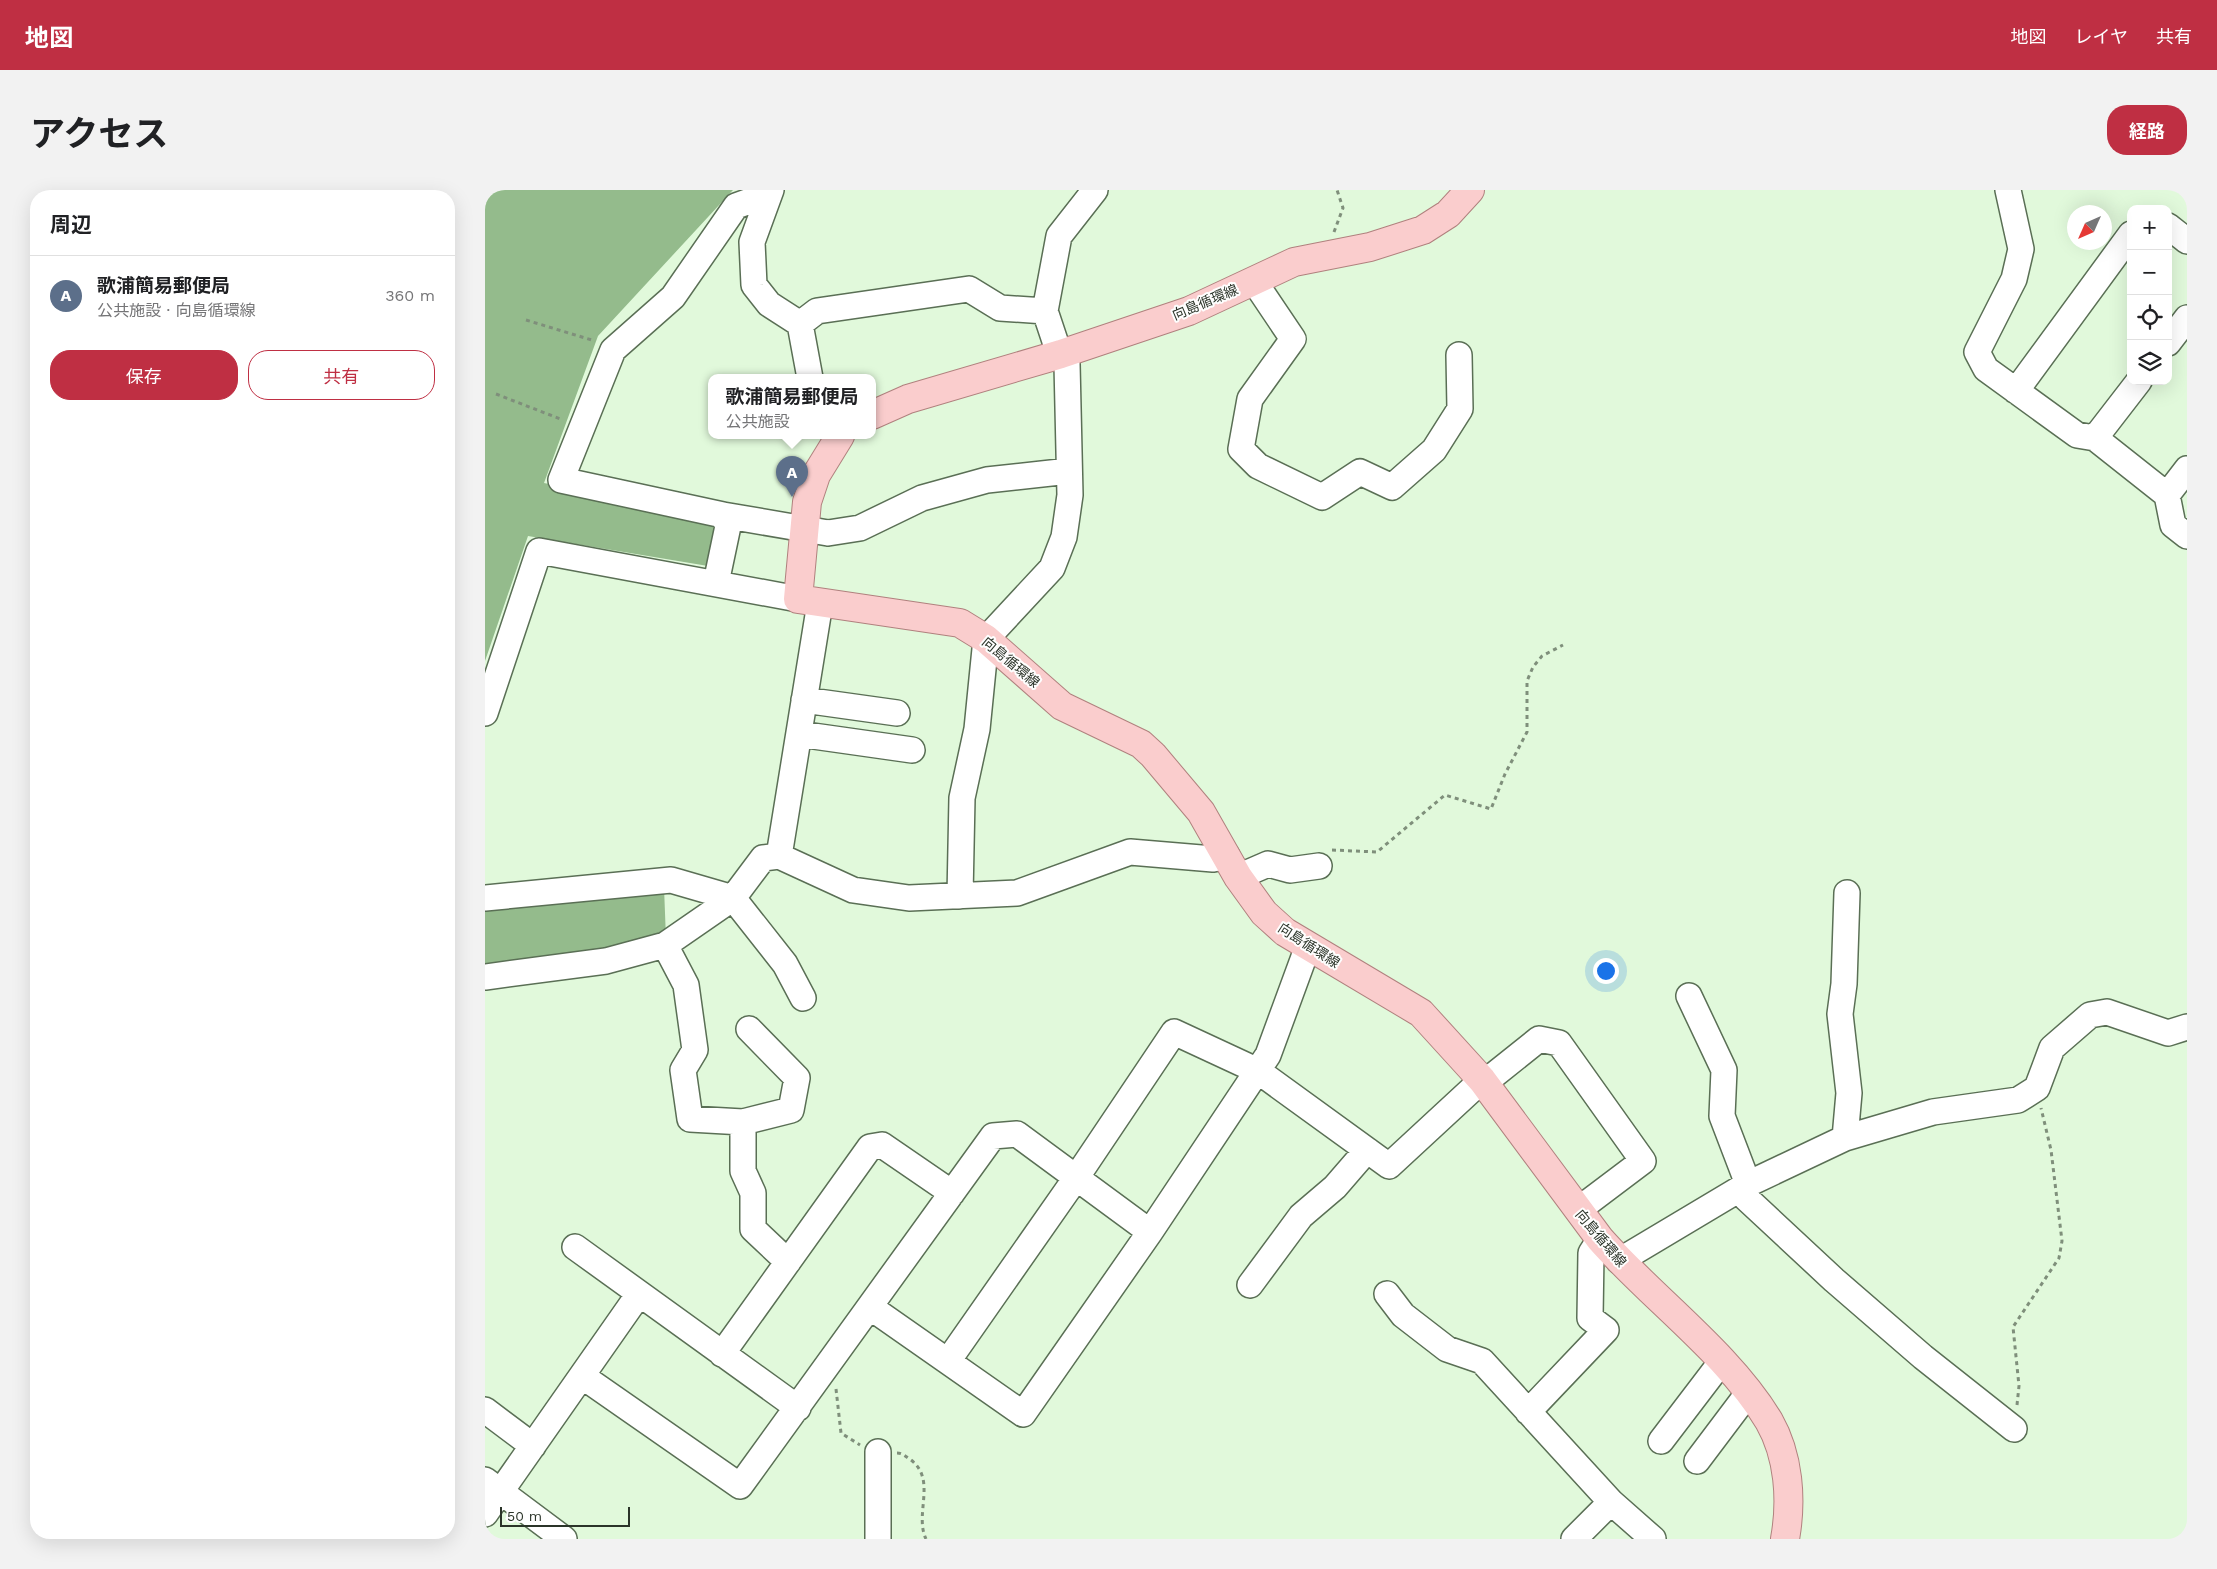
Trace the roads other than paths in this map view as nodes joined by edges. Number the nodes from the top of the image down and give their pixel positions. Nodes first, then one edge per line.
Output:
1 (1095, 190) edge
2 (1470, 190) edge
3 (2008, 190) edge
4 (769, 196) edge
5 (2172, 229) edge
6 (2127, 239) edge
7 (2187, 240) edge
8 (1254, 281) junction
9 (1045, 311) junction
10 (2187, 318) edge
11 (800, 324) junction
12 (2170, 340) edge
13 (1061, 354) junction
14 (1459, 355) dead end
15 (809, 374) edge
16 (2136, 385) edge
17 (2016, 391) junction
18 (876, 413) edge
19 (2095, 438) junction
20 (838, 439) edge
21 (2187, 469) edge
22 (1069, 471) junction
23 (2167, 496) junction
24 (723, 515) junction
25 (805, 530) junction
26 (2187, 536) edge
27 (716, 583) junction
28 (809, 601) junction
29 (986, 639) junction
30 (804, 700) junction
31 (485, 713) edge
32 (897, 713) dead end
33 (799, 734) junction
34 (912, 750) dead end
35 (779, 856) junction
36 (1325, 858) road end
37 (1233, 866) junction
38 (1847, 893) dead end
39 (960, 896) junction
40 (485, 898) edge
41 (733, 898) junction
42 (665, 945) junction
43 (1308, 946) junction
44 (485, 976) edge
45 (1689, 996) dead end
46 (803, 998) dead end
47 (2187, 1027) edge
48 (749, 1029) dead end
49 (1258, 1071) junction
50 (1482, 1080) junction
51 (743, 1122) junction
52 (1845, 1138) junction
53 (1367, 1150) junction
54 (1076, 1178) junction
55 (1748, 1184) junction
56 (952, 1193) junction
57 (1578, 1210) junction
58 (1150, 1232) junction
59 (1600, 1240) junction
60 (575, 1247) dead end
61 (1619, 1261) junction
62 (787, 1262) junction
63 (1251, 1285) dead end
64 (639, 1294) junction
65 (1387, 1294) dead end
66 (870, 1307) junction
67 (722, 1354) junction
68 (948, 1361) junction
69 (1722, 1361) junction
70 (582, 1376) junction
71 (1749, 1392) junction
72 (798, 1408) junction
73 (485, 1410) edge
74 (1528, 1412) junction
75 (2015, 1428) road end
76 (1661, 1441) dead end
77 (533, 1446) junction
78 (878, 1452) dead end
79 (1697, 1461) dead end
80 (493, 1486) edge
81 (1611, 1502) junction
82 (485, 1514) edge
83 (564, 1539) edge
84 (878, 1539) edge
85 (1574, 1539) edge
86 (1653, 1539) edge
87 (1785, 1539) edge

1 - 9 street
2 - 8 main road, 向島循環線
3 - 17 street
4 - 11 street
4 - 24 street
5 - 7 street
6 - 17 street
8 - 13 main road, 向島循環線
8 - 14 street
9 - 11 street
9 - 13 street
10 - 12 street
11 - 15 street
13 - 18 main road, 向島循環線
13 - 22 street
16 - 19 street
17 - 19 street
19 - 23 street
20 - 25 main road
21 - 23 street
22 - 25 street
22 - 29 street
23 - 26 street
24 - 25 street
24 - 27 street
25 - 28 main road
27 - 28 street
27 - 31 street
28 - 29 main road, 向島循環線
28 - 30 street
29 - 37 main road, 向島循環線
29 - 39 street
30 - 32 street
30 - 33 street
33 - 34 street
33 - 35 street
35 - 39 street
35 - 41 street
36 - 37 street
37 - 39 street
37 - 43 main road, 向島循環線
38 - 52 street
40 - 41 street
41 - 42 street
41 - 46 street
42 - 44 street
42 - 51 street
43 - 49 street
43 - 50 main road, 向島循環線
45 - 55 street
47 - 52 street
48 - 51 street
49 - 53 street
49 - 54 street
49 - 58 street
50 - 53 street
50 - 57 main road, 向島循環線
50 - 57 street
51 - 62 street
52 - 55 street
53 - 63 street
54 - 56 street
54 - 58 street
54 - 68 street
55 - 61 street
55 - 75 street
56 - 62 street
56 - 66 street
57 - 59 main road, 向島循環線
58 - 68 street
59 - 61 main road, 向島循環線
59 - 74 street
60 - 64 street
61 - 69 main road, 向島循環線
62 - 67 street
64 - 67 street
64 - 70 street
65 - 74 street
66 - 68 street
66 - 72 street
67 - 72 street
69 - 71 main road, 向島循環線
69 - 76 street
70 - 72 street
70 - 77 street
71 - 79 street
71 - 87 main road, 向島循環線
73 - 77 street
74 - 81 street
77 - 80 street
78 - 84 street
80 - 82 street
80 - 83 street
81 - 85 street
81 - 86 street

